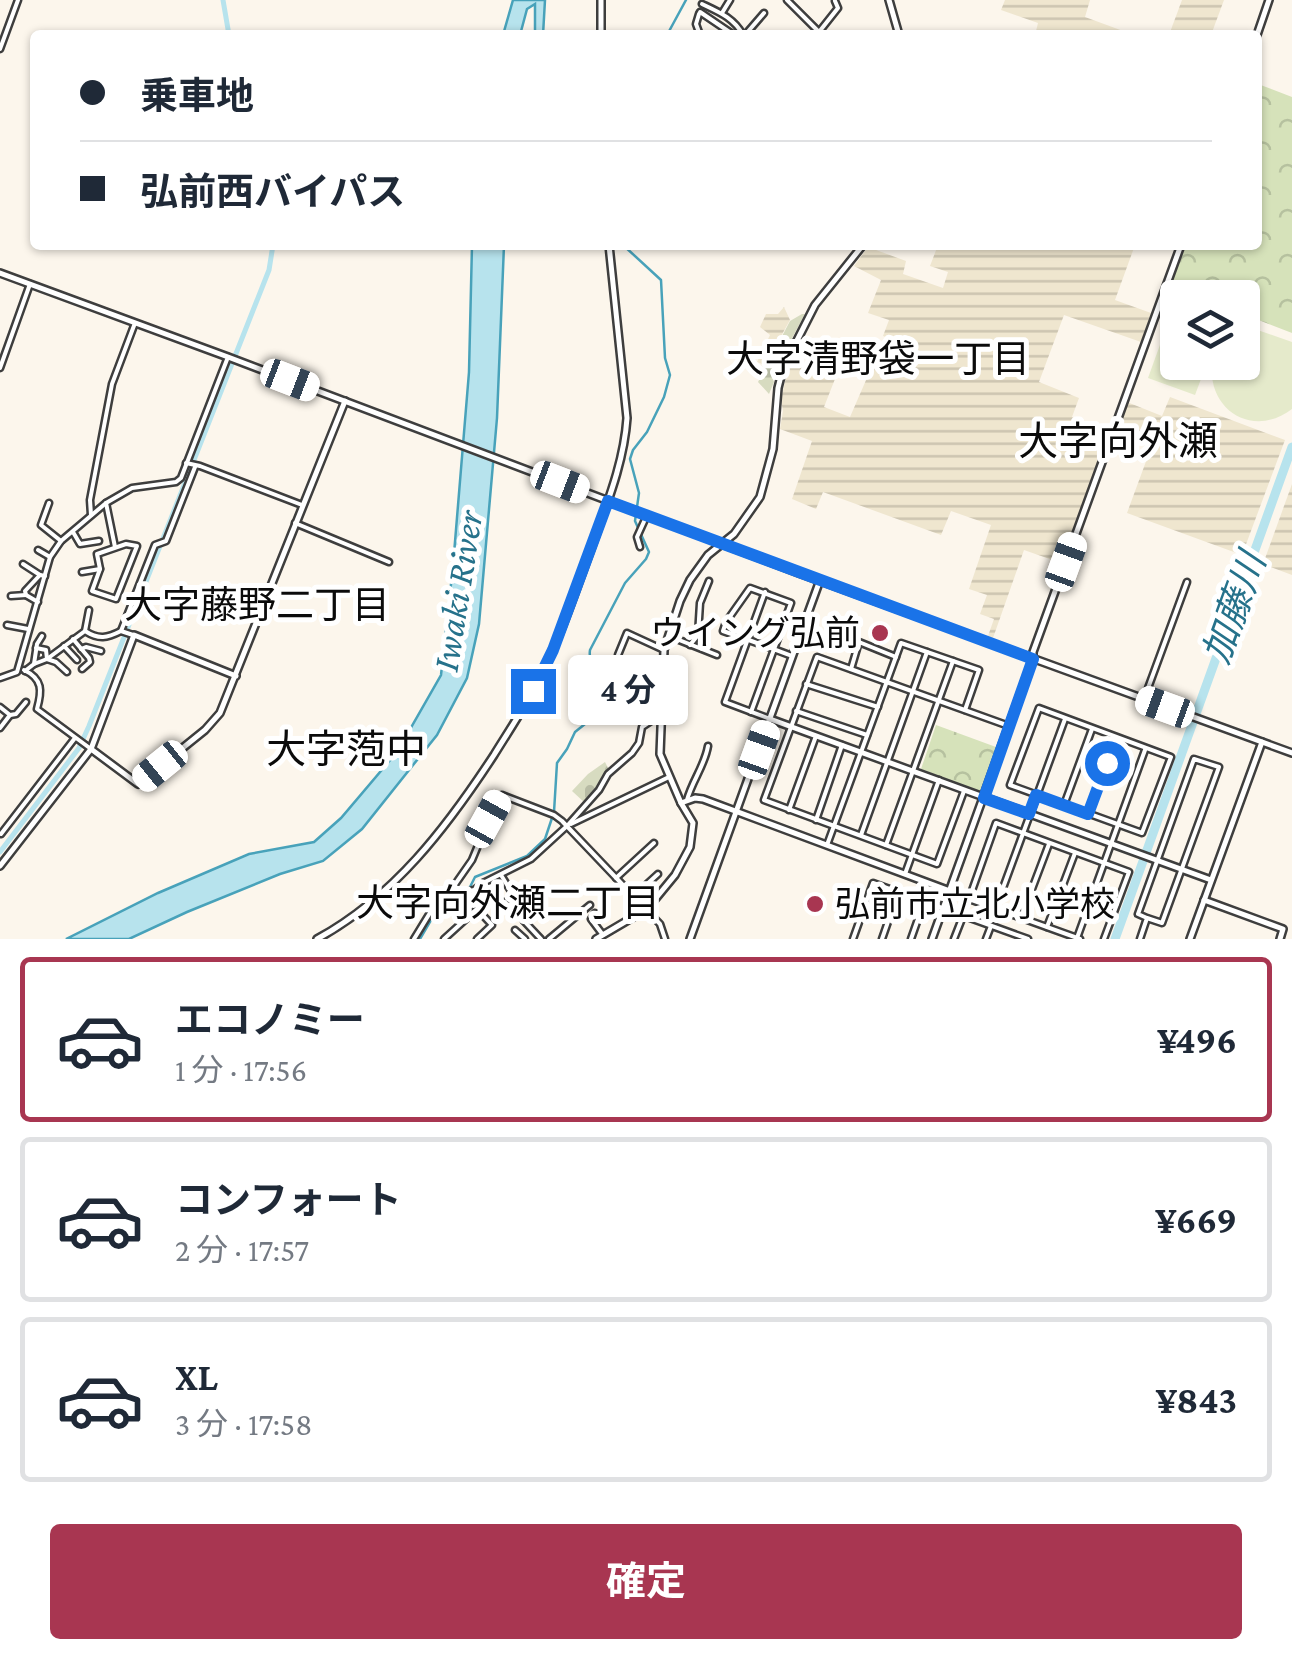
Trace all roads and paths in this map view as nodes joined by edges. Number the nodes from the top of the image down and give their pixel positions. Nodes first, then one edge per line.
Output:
1 (18, 0) edge
2 (601, 0) edge
3 (730, 0) edge
4 (798, 0) edge
5 (889, 0) edge
6 (1269, 0) edge
7 (836, 1) edge
8 (703, 2) edge
9 (789, 2) edge
10 (700, 12) junction
11 (722, 13) junction
12 (764, 13) dead end
13 (601, 30) edge
14 (697, 30) edge
15 (727, 30) edge
16 (740, 30) edge
17 (749, 30) edge
18 (817, 30) edge
19 (824, 30) edge
20 (898, 30) edge
21 (1259, 30) edge
22 (0, 48) edge
23 (610, 250) edge
24 (859, 250) edge
25 (1179, 250) edge
26 (0, 273) edge
27 (30, 284) junction
28 (135, 323) junction
29 (232, 358) junction
30 (0, 368) edge
31 (345, 400) junction
32 (191, 465) junction
33 (608, 501) junction
34 (49, 503) dead end
35 (106, 503) junction
36 (302, 505) junction
37 (91, 515) junction
38 (647, 516) junction
39 (295, 523) junction
40 (74, 532) junction
41 (61, 541) junction
42 (99, 541) dead end
43 (722, 544) junction
44 (640, 547) dead end
45 (115, 548) junction
46 (38, 550) dead end
47 (50, 557) junction
48 (389, 562) dead end
49 (23, 564) dead end
50 (100, 569) junction
51 (82, 572) dead end
52 (42, 576) junction
53 (820, 580) junction
54 (709, 581) dead end
55 (1187, 582) dead end
56 (765, 592) junction
57 (26, 595) junction
58 (10, 596) dead end
59 (38, 602) junction
60 (90, 610) dead end
61 (7, 625) dead end
62 (28, 629) junction
63 (85, 631) junction
64 (127, 632) junction
65 (42, 636) dead end
66 (669, 636) junction
67 (72, 639) junction
68 (748, 639) junction
69 (64, 646) junction
70 (690, 646) junction
71 (36, 648) junction
72 (80, 648) junction
73 (774, 649) junction
74 (101, 650) dead end
75 (664, 650) junction
76 (927, 652) junction
77 (618, 654) dead end
78 (717, 655) dead end
79 (793, 656) junction
80 (896, 657) junction
81 (47, 659) junction
82 (1033, 659) junction
83 (77, 660) dead end
84 (953, 661) junction
85 (34, 664) junction
86 (18, 669) junction
87 (851, 669) junction
88 (82, 670) dead end
89 (26, 671) junction
90 (68, 672) dead end
91 (236, 676) junction
92 (0, 678) edge
93 (888, 682) junction
94 (806, 684) junction
95 (912, 692) junction
96 (1144, 700) junction
97 (939, 701) junction
98 (26, 702) dead end
99 (0, 707) edge
100 (879, 708) junction
101 (965, 710) junction
102 (796, 711) junction
103 (751, 712) junction
104 (661, 714) junction
105 (10, 715) junction
106 (770, 719) junction
107 (1065, 719) junction
108 (790, 726) junction
109 (1010, 726) junction
110 (0, 728) edge
111 (1092, 729) junction
112 (816, 736) junction
113 (868, 736) junction
114 (1116, 738) junction
115 (1262, 742) junction
116 (82, 743) junction
117 (842, 745) junction
118 (708, 746) dead end
119 (1145, 748) junction
120 (861, 752) junction
121 (1292, 753) edge
122 (887, 761) junction
123 (914, 771) junction
124 (669, 777) junction
125 (938, 780) junction
126 (964, 790) junction
127 (1036, 795) junction
128 (984, 798) junction
129 (684, 802) junction
130 (1064, 806) junction
131 (790, 810) junction
132 (737, 812) junction
133 (1029, 814) junction
134 (1088, 814) junction
135 (816, 820) junction
136 (566, 826) junction
137 (1117, 826) junction
138 (834, 827) junction
139 (1022, 833) junction
140 (2, 834) edge
141 (860, 836) junction
142 (654, 843) dead end
143 (1048, 844) junction
144 (1111, 844) junction
145 (886, 845) junction
146 (826, 846) junction
147 (1075, 853) junction
148 (912, 855) junction
149 (1154, 860) junction
150 (1104, 863) junction
151 (0, 866) edge
152 (1181, 870) junction
153 (658, 874) dead end
154 (905, 874) junction
155 (501, 875) junction
156 (616, 878) junction
157 (1212, 880) junction
158 (483, 882) junction
159 (548, 890) dead end
160 (950, 890) junction
161 (898, 893) junction
162 (634, 896) junction
163 (1204, 900) junction
164 (504, 902) dead end
165 (924, 902) junction
166 (436, 903) junction
167 (590, 905) dead end
168 (995, 908) junction
169 (646, 909) junction
170 (943, 909) junction
171 (595, 913) dead end
172 (962, 916) junction
173 (1021, 918) junction
174 (1147, 918) junction
175 (524, 921) dead end
176 (990, 926) junction
177 (1048, 928) junction
178 (515, 930) dead end
179 (326, 934) junction
180 (600, 937) edge
181 (1016, 937) edge
182 (1078, 938) edge
183 (317, 939) edge
184 (333, 939) edge
185 (414, 939) edge
186 (444, 939) edge
187 (477, 939) edge
188 (524, 939) edge
189 (541, 939) edge
190 (549, 939) edge
191 (665, 939) edge
192 (690, 939) edge
193 (852, 939) edge
194 (882, 939) edge
195 (911, 939) edge
196 (932, 939) edge
197 (954, 939) edge
198 (986, 939) edge
199 (1028, 939) edge
200 (1104, 939) edge
201 (1140, 939) edge
202 (1190, 939) edge
203 (1280, 939) edge

1 - 22 street
2 - 13 street
3 - 11 street
4 - 9 street
5 - 20 street
6 - 21 street
7 - 19 street
8 - 10 street
8 - 11 street
9 - 18 street
10 - 14 street
10 - 15 street
11 - 16 street
12 - 17 street
23 - 33 street
24 - 43 street
25 - 82 street
26 - 27 street
27 - 28 street
27 - 30 street
28 - 29 street
28 - 37 street
29 - 31 street
29 - 32 street
31 - 33 street
31 - 36 street
32 - 35 street
32 - 36 street
32 - 64 street
33 - 38 street
33 - 179 street
34 - 41 street
35 - 37 street
35 - 45 street
36 - 39 street
37 - 40 street
38 - 43 street
38 - 44 street
39 - 48 street
39 - 91 street
40 - 41 street
40 - 42 street
41 - 47 street
43 - 53 street
43 - 66 street
45 - 50 street
45 - 50 street
46 - 47 street
47 - 52 street
49 - 52 street
50 - 51 street
52 - 57 street
52 - 59 street
53 - 79 street
53 - 82 street
54 - 70 street
55 - 96 street
56 - 68 street
56 - 68 street
56 - 73 street
57 - 58 street
57 - 59 street
59 - 62 street
60 - 63 street
61 - 62 street
62 - 86 street
63 - 64 street
63 - 67 street
64 - 91 street
64 - 116 street
65 - 71 street
66 - 70 street
66 - 75 street
67 - 69 street
67 - 72 street
68 - 73 street
68 - 103 street
69 - 81 street
69 - 83 street
70 - 78 street
71 - 81 street
71 - 85 street
72 - 74 street
72 - 88 street
73 - 79 street
73 - 103 street
75 - 77 street
75 - 104 street
76 - 80 street
76 - 84 street
76 - 95 street
79 - 106 street
80 - 87 street
80 - 93 street
81 - 85 street
81 - 90 street
82 - 96 street
82 - 109 street
84 - 97 street
84 - 101 street
85 - 89 street
86 - 89 street
86 - 92 street
87 - 93 street
87 - 94 street
89 - 116 street
91 - 116 street
93 - 95 street
93 - 100 street
94 - 100 street
94 - 102 street
95 - 97 street
95 - 122 street
96 - 115 street
97 - 101 street
97 - 123 street
98 - 105 street
99 - 105 street
100 - 113 street
101 - 109 street
102 - 108 street
102 - 113 street
103 - 106 street
104 - 124 street
104 - 136 street
105 - 110 street
106 - 108 street
106 - 132 street
107 - 111 street
107 - 127 street
107 - 127 street
108 - 112 street
108 - 131 street
109 - 128 street
111 - 114 street
111 - 130 street
112 - 117 street
112 - 131 street
113 - 120 street
114 - 119 street
114 - 134 street
115 - 121 street
115 - 157 street
116 - 140 street
116 - 151 street
117 - 120 street
117 - 135 street
118 - 129 street
119 - 137 street
119 - 137 street
120 - 122 street
120 - 138 street
122 - 123 street
122 - 141 street
123 - 125 street
123 - 145 street
124 - 129 street
124 - 136 street
125 - 126 street
125 - 148 street
126 - 128 street
126 - 148 street
127 - 130 street
127 - 133 street
128 - 133 street
128 - 160 street
129 - 132 street
129 - 169 street
130 - 134 street
131 - 135 street
132 - 146 street
132 - 192 street
133 - 139 street
133 - 144 street
134 - 137 street
135 - 138 street
136 - 155 street
136 - 156 street
136 - 166 street
137 - 144 street
138 - 141 street
138 - 146 street
139 - 143 street
139 - 168 street
139 - 168 street
141 - 145 street
142 - 156 street
143 - 147 street
143 - 173 street
144 - 149 street
144 - 150 street
145 - 148 street
146 - 154 street
147 - 150 street
147 - 177 street
148 - 154 street
149 - 152 street
149 - 152 street
149 - 174 street
150 - 182 street
150 - 200 street
152 - 157 street
152 - 174 street
153 - 162 street
154 - 160 street
155 - 158 street
155 - 159 street
156 - 162 street
157 - 163 street
158 - 164 street
158 - 166 street
160 - 170 street
161 - 165 street
161 - 193 street
161 - 194 street
162 - 169 street
163 - 202 street
163 - 203 street
165 - 170 street
165 - 195 street
166 - 185 street
167 - 190 street
168 - 173 street
169 - 180 street
169 - 191 street
170 - 172 street
170 - 196 street
171 - 180 street
172 - 176 street
172 - 197 street
173 - 177 street
174 - 201 street
175 - 189 street
176 - 181 street
176 - 198 street
177 - 182 street
178 - 188 street
179 - 183 street
179 - 184 street
181 - 199 street
186 - 187 street

